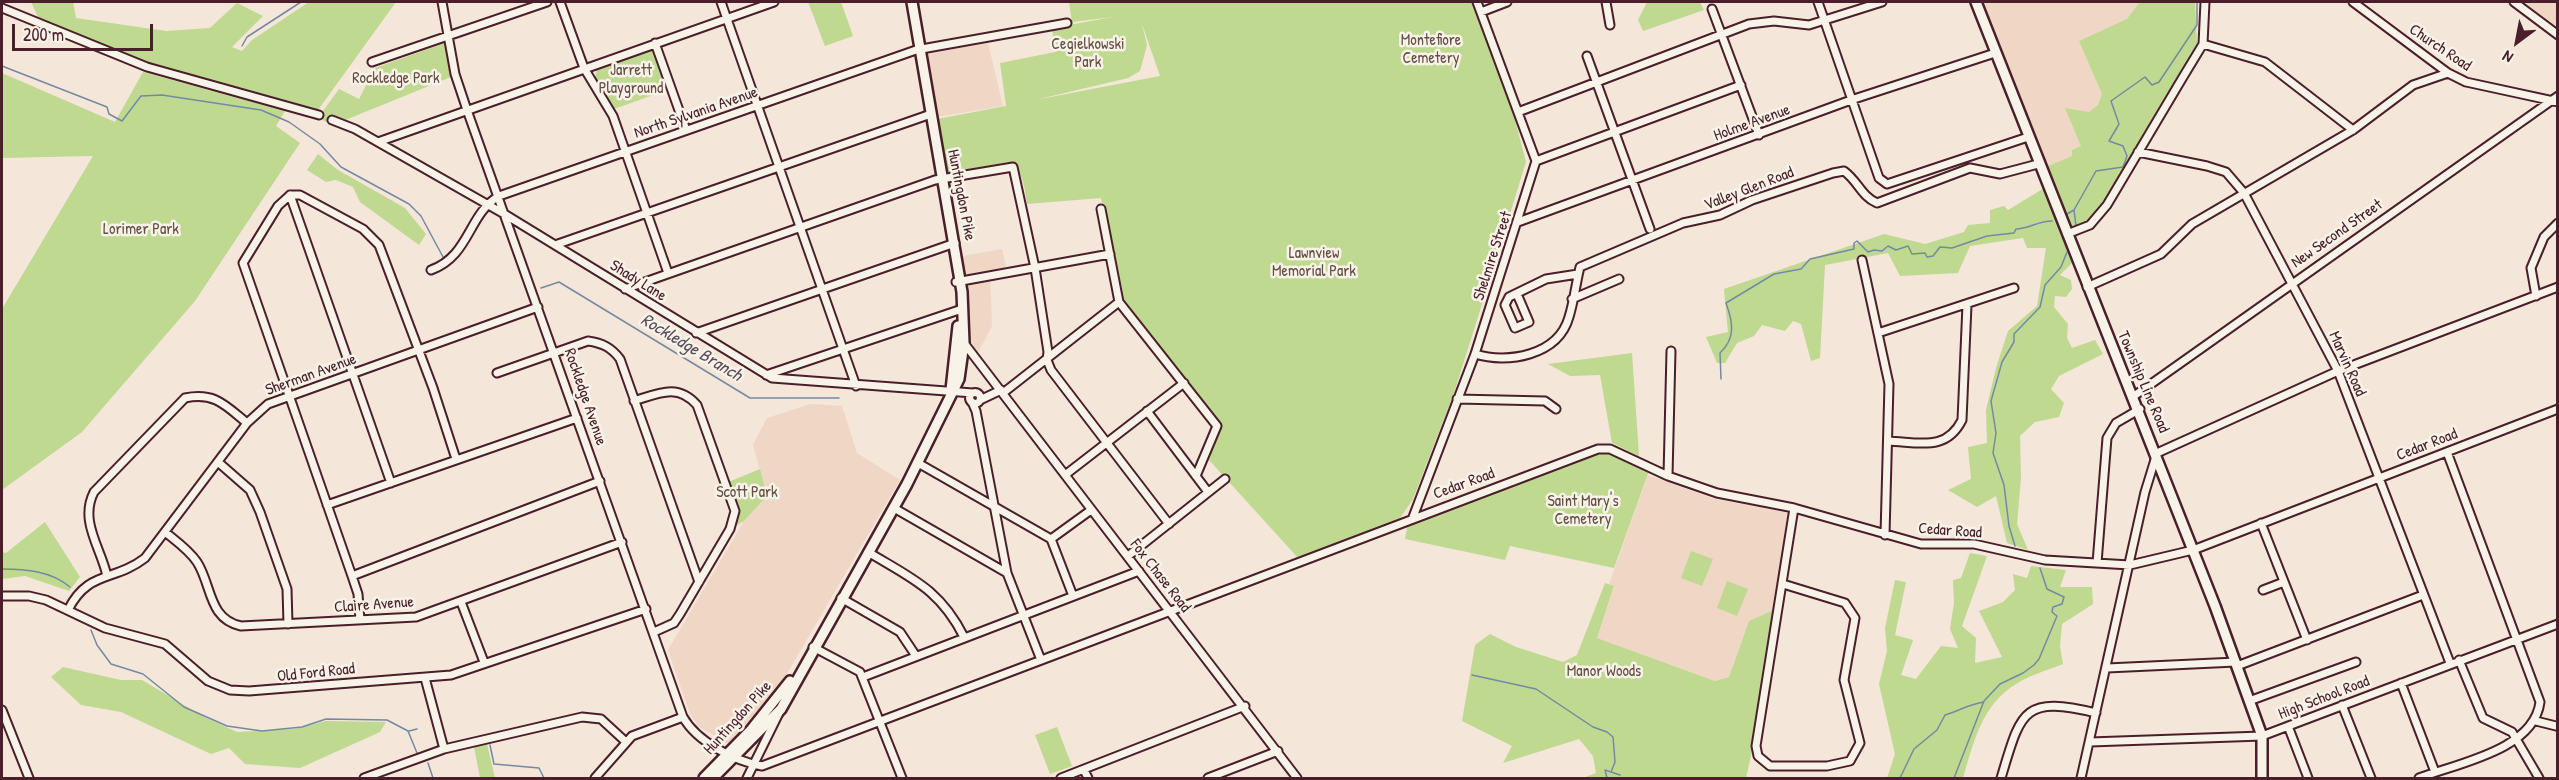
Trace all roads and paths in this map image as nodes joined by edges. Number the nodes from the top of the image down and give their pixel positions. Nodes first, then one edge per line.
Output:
1 (442, 2) edge
2 (547, 2) edge
3 (560, 2) edge
4 (721, 2) edge
5 (774, 2) edge
6 (906, 2) edge
7 (912, 2) edge
8 (1477, 2) edge
9 (1507, 2) edge
10 (1606, 2) edge
11 (1818, 2) edge
12 (1882, 2) edge
13 (1976, 2) edge
14 (2205, 2) edge
15 (2352, 2) edge
16 (2514, 2) edge
17 (2, 8) edge
18 (1712, 9) dead end
19 (1481, 12) junction
20 (727, 18) junction
21 (1825, 21) junction
22 (1067, 23) dead end
23 (1610, 25) dead end
24 (1722, 34) junction
25 (2558, 34) edge
26 (448, 36) junction
27 (655, 43) junction
28 (2203, 44) junction
29 (918, 50) junction
30 (1995, 53) junction
31 (1587, 56) dead end
32 (372, 62) dead end
33 (584, 68) junction
34 (2448, 74) junction
35 (1596, 82) junction
36 (1741, 85) junction
37 (2558, 96) edge
38 (1851, 100) junction
39 (2549, 100) junction
40 (2558, 102) edge
41 (758, 105) junction
42 (467, 110) junction
43 (1518, 112) junction
44 (319, 115) dead end
45 (929, 115) junction
46 (332, 120) dead end
47 (686, 130) junction
48 (2354, 130) junction
49 (1614, 133) junction
50 (1759, 135) junction
51 (2028, 137) junction
52 (378, 142) junction
53 (625, 152) junction
54 (2139, 152) junction
55 (1536, 161) junction
56 (2038, 164) junction
57 (779, 166) junction
58 (941, 178) junction
59 (1633, 182) junction
60 (2244, 193) junction
61 (290, 195) junction
62 (499, 196) junction
63 (486, 203) junction
64 (1101, 208) dead end
65 (646, 213) junction
66 (506, 215) junction
67 (1518, 222) junction
68 (2558, 223) edge
69 (800, 228) junction
70 (1650, 229) dead end
71 (2067, 234) junction
72 (953, 243) junction
73 (555, 245) junction
74 (1110, 254) junction
75 (1863, 260) dead end
76 (1035, 268) junction
77 (431, 270) dead end
78 (668, 273) junction
79 (1578, 274) junction
80 (1619, 279) dead end
81 (958, 282) junction
82 (2292, 282) junction
83 (2087, 287) junction
84 (2558, 287) edge
85 (822, 288) junction
86 (2014, 288) dead end
87 (625, 289) junction
88 (1517, 294) junction
89 (2535, 296) junction
90 (1572, 299) junction
91 (1119, 302) junction
92 (1967, 305) junction
93 (538, 307) junction
94 (959, 310) junction
95 (696, 333) junction
96 (1878, 333) junction
97 (964, 343) junction
98 (843, 349) junction
99 (419, 350) junction
100 (1671, 351) dead end
101 (555, 352) junction
102 (1475, 354) junction
103 (1047, 360) junction
104 (2338, 371) junction
105 (354, 373) junction
106 (497, 373) dead end
107 (766, 375) junction
108 (1184, 383) junction
109 (856, 386) junction
110 (1002, 392) junction
111 (951, 393) junction
112 (288, 396) junction
113 (2134, 396) junction
114 (974, 397) junction
115 (1457, 399) junction
116 (634, 401) junction
117 (1556, 408) dead end
118 (2558, 409) edge
119 (2140, 410) junction
120 (1147, 411) junction
121 (577, 418) junction
122 (246, 423) junction
123 (1888, 441) junction
124 (1107, 443) junction
125 (2447, 452) junction
126 (2157, 453) junction
127 (456, 459) junction
128 (218, 462) junction
129 (918, 463) junction
130 (1065, 475) junction
131 (1668, 476) junction
132 (1196, 477) junction
133 (1225, 479) dead end
134 (2379, 479) junction
135 (600, 481) junction
136 (391, 483) junction
137 (1208, 492) junction
138 (1419, 501) junction
139 (327, 505) junction
140 (894, 508) junction
141 (995, 508) junction
142 (1794, 508) junction
143 (1091, 510) junction
144 (1432, 510) junction
145 (1413, 517) junction
146 (1400, 523) junction
147 (2261, 523) junction
148 (1169, 524) junction
149 (165, 532) junction
150 (1885, 535) junction
151 (1051, 540) junction
152 (622, 542) junction
153 (2193, 550) junction
154 (868, 552) junction
155 (1128, 556) junction
156 (2097, 563) junction
157 (2130, 565) junction
158 (1139, 571) junction
159 (1007, 573) junction
160 (107, 576) junction
161 (352, 576) junction
162 (699, 582) junction
163 (2284, 582) junction
164 (1783, 584) junction
165 (2263, 590) dead end
166 (2423, 595) junction
167 (2, 596) edge
168 (1072, 596) junction
169 (842, 598) junction
170 (461, 602) junction
171 (646, 609) junction
172 (68, 610) junction
173 (1170, 611) junction
174 (1023, 615) junction
175 (360, 620) junction
176 (288, 624) junction
177 (2558, 624) edge
178 (654, 632) junction
179 (964, 637) junction
180 (2518, 639) junction
181 (2307, 640) junction
182 (813, 647) junction
183 (916, 656) junction
184 (1041, 660) junction
185 (2459, 660) junction
186 (484, 662) junction
187 (2356, 662) dead end
188 (2450, 663) junction
189 (2236, 664) junction
190 (2107, 668) junction
191 (863, 677) junction
192 (425, 678) junction
193 (2401, 682) junction
194 (2249, 701) junction
195 (2342, 705) junction
196 (1245, 706) junction
197 (781, 709) junction
198 (2, 710) edge
199 (2096, 713) junction
200 (683, 717) junction
201 (2536, 720) junction
202 (880, 721) junction
203 (2288, 726) junction
204 (2556, 726) edge
205 (2262, 736) junction
206 (2517, 739) junction
207 (626, 742) junction
208 (2090, 742) junction
209 (444, 749) junction
210 (1278, 751) junction
211 (731, 755) junction
212 (754, 765) junction
213 (1084, 770) junction
214 (2435, 772) junction
215 (29, 778) edge
216 (364, 778) edge
217 (595, 778) edge
218 (704, 778) edge
219 (713, 778) edge
220 (747, 778) edge
221 (902, 778) edge
222 (1061, 778) edge
223 (1088, 778) edge
224 (1208, 778) edge
225 (1297, 778) edge
226 (2001, 778) edge
227 (2081, 778) edge
228 (2262, 778) edge
229 (2308, 778) edge
230 (2371, 778) edge
231 (2419, 778) edge
232 (2539, 778) edge

1 - 26 street, Rockledge Avenue
2 - 26 street
3 - 33 street
4 - 20 street
5 - 20 street
6 - 29 main road, Huntingdon Pike
7 - 29 main road, Huntingdon Pike
8 - 19 street
9 - 19 street
10 - 23 street
11 - 21 street
12 - 21 street
13 - 30 main road, Township Line Road
14 - 28 street
15 - 34 street, Church Road
16 - 25 street
17 - 44 street
18 - 24 street
19 - 43 street
20 - 27 street
20 - 41 street
21 - 24 street
21 - 38 street
22 - 29 street, North Sylvania Avenue
24 - 35 street
24 - 36 street
26 - 32 street
26 - 42 street, Rockledge Avenue
27 - 33 street
27 - 47 street
28 - 48 street
28 - 54 street
29 - 41 street, North Sylvania Avenue
29 - 45 main road, Huntingdon Pike
30 - 38 street, Holme Avenue
30 - 51 main road, Township Line Road
31 - 35 street
33 - 42 street
33 - 53 street
34 - 39 street, Church Road
34 - 48 street
35 - 43 street
35 - 49 street
36 - 49 street
36 - 50 street
37 - 39 street, New Second Street
38 - 50 street, Holme Avenue
38 - 51 street
39 - 40 street, Church Road
39 - 82 street, New Second Street
41 - 47 street, North Sylvania Avenue
41 - 57 street
42 - 52 street
42 - 62 street, Rockledge Avenue
43 - 55 street
45 - 57 street
45 - 58 main road, Huntingdon Pike
46 - 52 street, Shady Lane
47 - 53 street, North Sylvania Avenue
48 - 60 street
49 - 55 street
49 - 59 street
50 - 59 street, Holme Avenue
51 - 56 main road, Township Line Road
52 - 63 street, Shady Lane
53 - 62 street, North Sylvania Avenue
53 - 65 street
54 - 60 street, Marvin Road
54 - 71 street
55 - 67 street, Shelmire Street
56 - 71 main road, Township Line Road
56 - 79 street, Valley Glen Road
57 - 65 street
57 - 69 street
58 - 69 street
58 - 72 main road, Huntingdon Pike
58 - 76 street
59 - 67 street, Holme Avenue
59 - 70 street
60 - 82 street, Marvin Road
60 - 83 street
61 - 99 street
61 - 105 street
61 - 112 street
62 - 63 street, North Sylvania Avenue
62 - 66 street, Rockledge Avenue
63 - 66 street, Shady Lane
63 - 77 street
64 - 74 street
65 - 73 street
65 - 78 street
66 - 73 street, Shady Lane
66 - 93 street, Rockledge Avenue
67 - 102 street, Shelmire Street
68 - 89 street
69 - 78 street
69 - 85 street
71 - 83 main road, Township Line Road
72 - 81 main road, Huntingdon Pike
72 - 85 street
73 - 87 street, Shady Lane
74 - 76 street
74 - 91 street
75 - 96 street
76 - 81 street
76 - 103 street
78 - 87 street
79 - 88 street
79 - 90 street
80 - 90 street
81 - 94 main road, Huntingdon Pike
81 - 97 main road, Huntingdon Pike
82 - 104 street, Marvin Road
82 - 113 street, New Second Street
83 - 113 main road, Township Line Road
84 - 89 street
85 - 95 street
85 - 98 street
86 - 92 street
87 - 95 street, Shady Lane
88 - 88 street
89 - 104 street
90 - 102 street
91 - 103 street
91 - 108 street
92 - 96 street
92 - 123 street
93 - 99 street, Sherman Avenue
93 - 101 street, Rockledge Avenue
94 - 98 street
94 - 111 main road, Huntingdon Pike
95 - 107 street, Shady Lane
96 - 123 street
97 - 110 street, Fox Chase Road
97 - 111 main road, Huntingdon Pike
98 - 107 street
98 - 109 street
99 - 105 street, Sherman Avenue
99 - 127 street
100 - 131 street
101 - 106 street
101 - 116 street
101 - 121 street, Rockledge Avenue
102 - 115 street, Shelmire Street
103 - 110 street
103 - 124 street
104 - 126 street
104 - 134 street, Marvin Road
105 - 112 street, Sherman Avenue
105 - 136 street
107 - 109 street, Shady Lane
108 - 120 street
108 - 132 street
109 - 111 street, Shady Lane
110 - 114 street
110 - 130 street, Fox Chase Road
111 - 114 street
111 - 129 main road, Huntingdon Pike
112 - 122 street, Sherman Avenue
112 - 139 street
113 - 119 main road, Township Line Road
114 - 141 street
115 - 117 street
115 - 138 street, Shelmire Street
116 - 162 street
116 - 162 street
118 - 125 street, Cedar Road
119 - 126 main road, Township Line Road
119 - 156 street
120 - 124 street
120 - 132 street
121 - 127 street
121 - 135 street, Rockledge Avenue
122 - 128 street, Sherman Avenue
122 - 160 street
123 - 150 street
124 - 130 street
124 - 148 street
125 - 134 street, Cedar Road
125 - 180 street
126 - 153 main road, Township Line Road
126 - 157 street
127 - 136 street
128 - 149 street, Sherman Avenue
128 - 176 street
129 - 140 main road, Huntingdon Pike
129 - 141 street
130 - 143 street, Fox Chase Road
131 - 142 street, Cedar Road
131 - 144 street, Cedar Road
132 - 137 street
133 - 137 street
134 - 147 street, Cedar Road
134 - 166 street, Marvin Road
135 - 152 street, Rockledge Avenue
135 - 161 street
136 - 139 street
137 - 148 street
138 - 144 street
138 - 145 street, Shelmire Street
138 - 146 street
139 - 161 street
140 - 154 main road, Huntingdon Pike
140 - 159 street
141 - 151 street
141 - 159 street
142 - 150 street, Cedar Road
142 - 164 street
143 - 151 street
143 - 155 street, Fox Chase Road
144 - 145 street, Cedar Road
145 - 146 street, Cedar Road
146 - 173 street, Cedar Road
147 - 153 street, Cedar Road
147 - 163 street
148 - 155 street
149 - 160 street, Sherman Avenue
149 - 176 street, Claire Avenue
150 - 156 street, Cedar Road
151 - 168 street
152 - 170 street, Claire Avenue
152 - 171 street, Rockledge Avenue
153 - 157 street, Cedar Road
153 - 189 main road, Township Line Road
154 - 169 main road, Huntingdon Pike
154 - 179 street
155 - 158 street, Fox Chase Road
156 - 157 street, Cedar Road
157 - 190 street
158 - 168 street
158 - 173 street, Fox Chase Road
159 - 174 street
160 - 172 street, Sherman Avenue
161 - 175 street
162 - 178 street
163 - 165 street
163 - 181 street
164 - 164 street
166 - 181 street
166 - 188 street, Marvin Road
167 - 172 street, Old Ford Road
168 - 174 street
169 - 182 main road, Huntingdon Pike
169 - 183 street
170 - 175 street, Claire Avenue
170 - 186 street
171 - 178 street, Rockledge Avenue
171 - 186 street, Old Ford Road
172 - 192 street, Old Ford Road
173 - 184 street, Cedar Road
173 - 196 street, Fox Chase Road
174 - 179 street
174 - 184 street
175 - 176 street, Claire Avenue
177 - 180 street, High School Road
178 - 200 street, Rockledge Avenue
179 - 183 street
180 - 185 street, High School Road
180 - 201 street
181 - 189 street
182 - 191 street
182 - 197 main road, Huntingdon Pike
182 - 211 main road, Huntingdon Pike
183 - 191 street
184 - 202 street, Cedar Road
185 - 188 street, High School Road
185 - 206 street
186 - 192 street, Old Ford Road
187 - 194 street
188 - 193 street, High School Road
189 - 190 street
189 - 194 main road, Township Line Road
190 - 199 street
191 - 202 street
192 - 209 street
193 - 195 street, High School Road
193 - 214 street
194 - 205 main road, Township Line Road
195 - 203 street, High School Road
195 - 230 street
196 - 210 street, Fox Chase Road
196 - 213 street
197 - 211 main road, Huntingdon Pike
197 - 212 street
198 - 215 street
199 - 208 street
199 - 226 street
200 - 207 street
200 - 211 street, Rockledge Avenue
201 - 204 street
201 - 206 street
202 - 212 street, Cedar Road
202 - 221 street
203 - 205 street, High School Road
203 - 229 street
205 - 208 street, High School Road
205 - 228 main road, Township Line Road
206 - 214 street
206 - 232 street
207 - 209 street
207 - 217 street
208 - 227 street
209 - 216 street
210 - 224 street
210 - 225 street, Fox Chase Road
211 - 212 street, Rockledge Avenue
211 - 218 main road, Huntingdon Pike
211 - 219 main road, Huntingdon Pike
212 - 220 street
213 - 222 street
213 - 223 street
214 - 231 street

